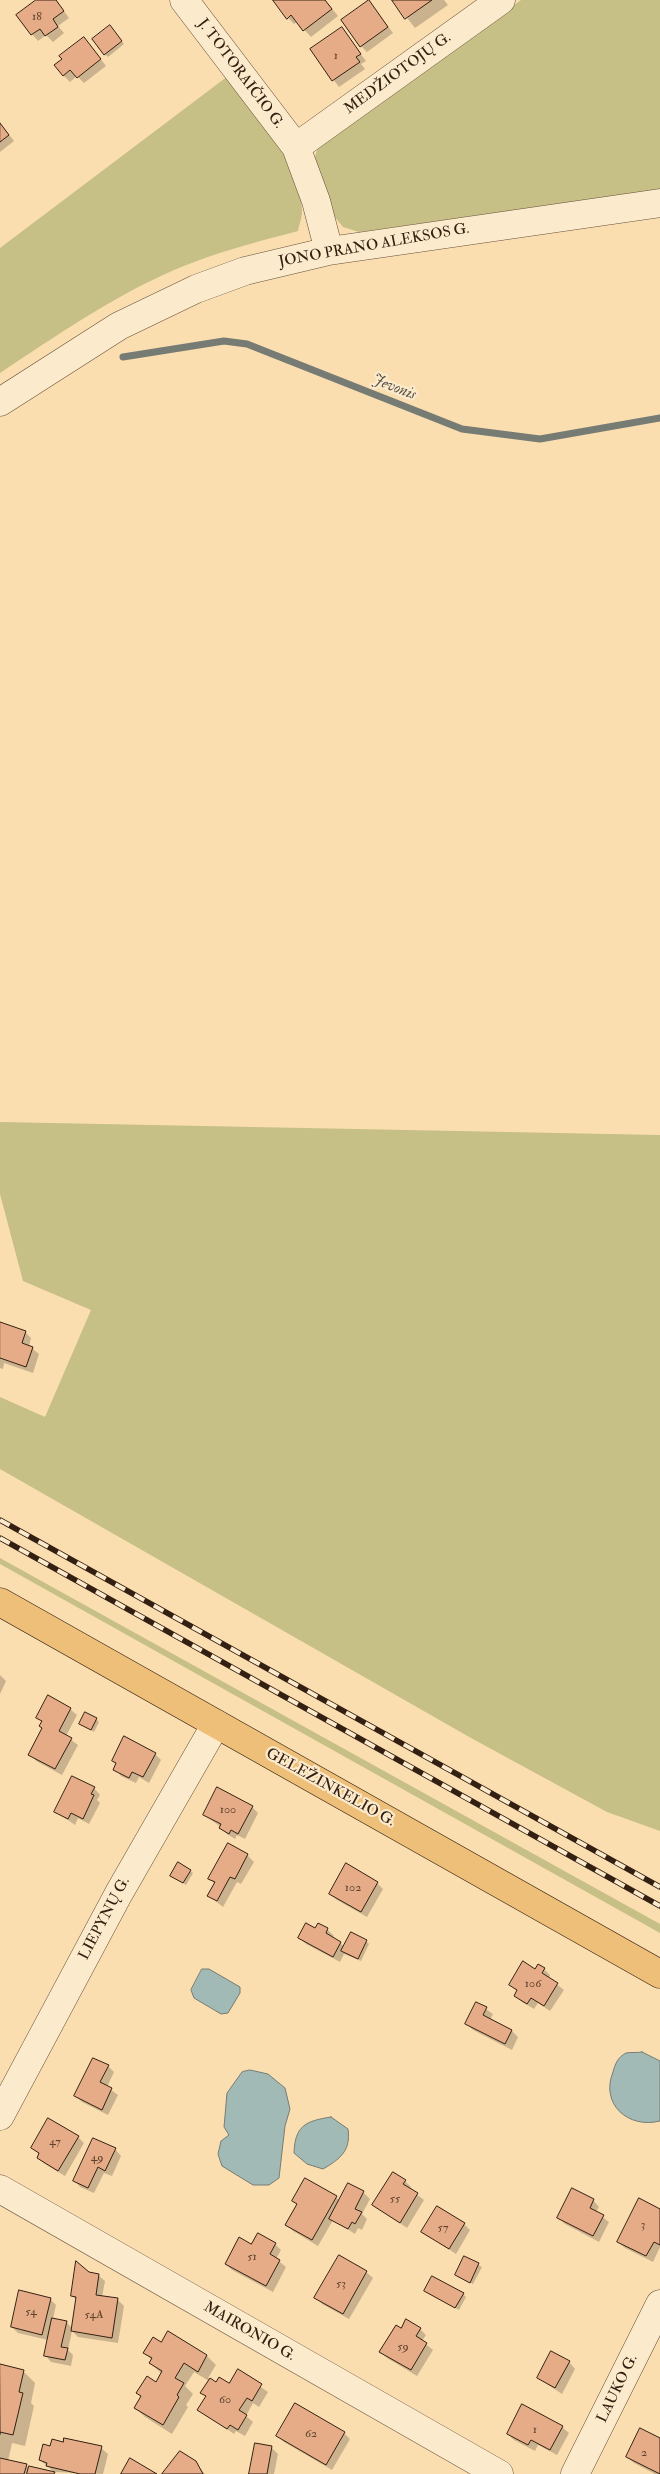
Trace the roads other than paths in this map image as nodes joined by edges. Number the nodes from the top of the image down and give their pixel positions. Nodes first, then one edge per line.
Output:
1 (184, 0) edge
2 (501, 0) edge
3 (296, 147) junction
4 (660, 203) edge
5 (328, 251) junction
6 (0, 402) edge
7 (0, 1602) edge
8 (216, 1724) junction
9 (660, 1974) edge
10 (0, 2116) edge
11 (0, 2189) edge
12 (660, 2304) edge
13 (499, 2474) edge
14 (576, 2474) edge

1 - 3 street, J. TOTORAIČIO G.
2 - 3 street, MEDŽIOTOJŲ G.
3 - 5 street, J. TOTORAIČIO G.
4 - 5 street, JONO PRANO ALEKSOS G.
5 - 6 street, JONO PRANO ALEKSOS G.
7 - 8 main road, GELEŽINKELIO G.
8 - 9 main road, GELEŽINKELIO G.
8 - 10 street, LIEPYNŲ G.
11 - 13 street, MAIRONIO G.
12 - 14 street, LAUKO G.

